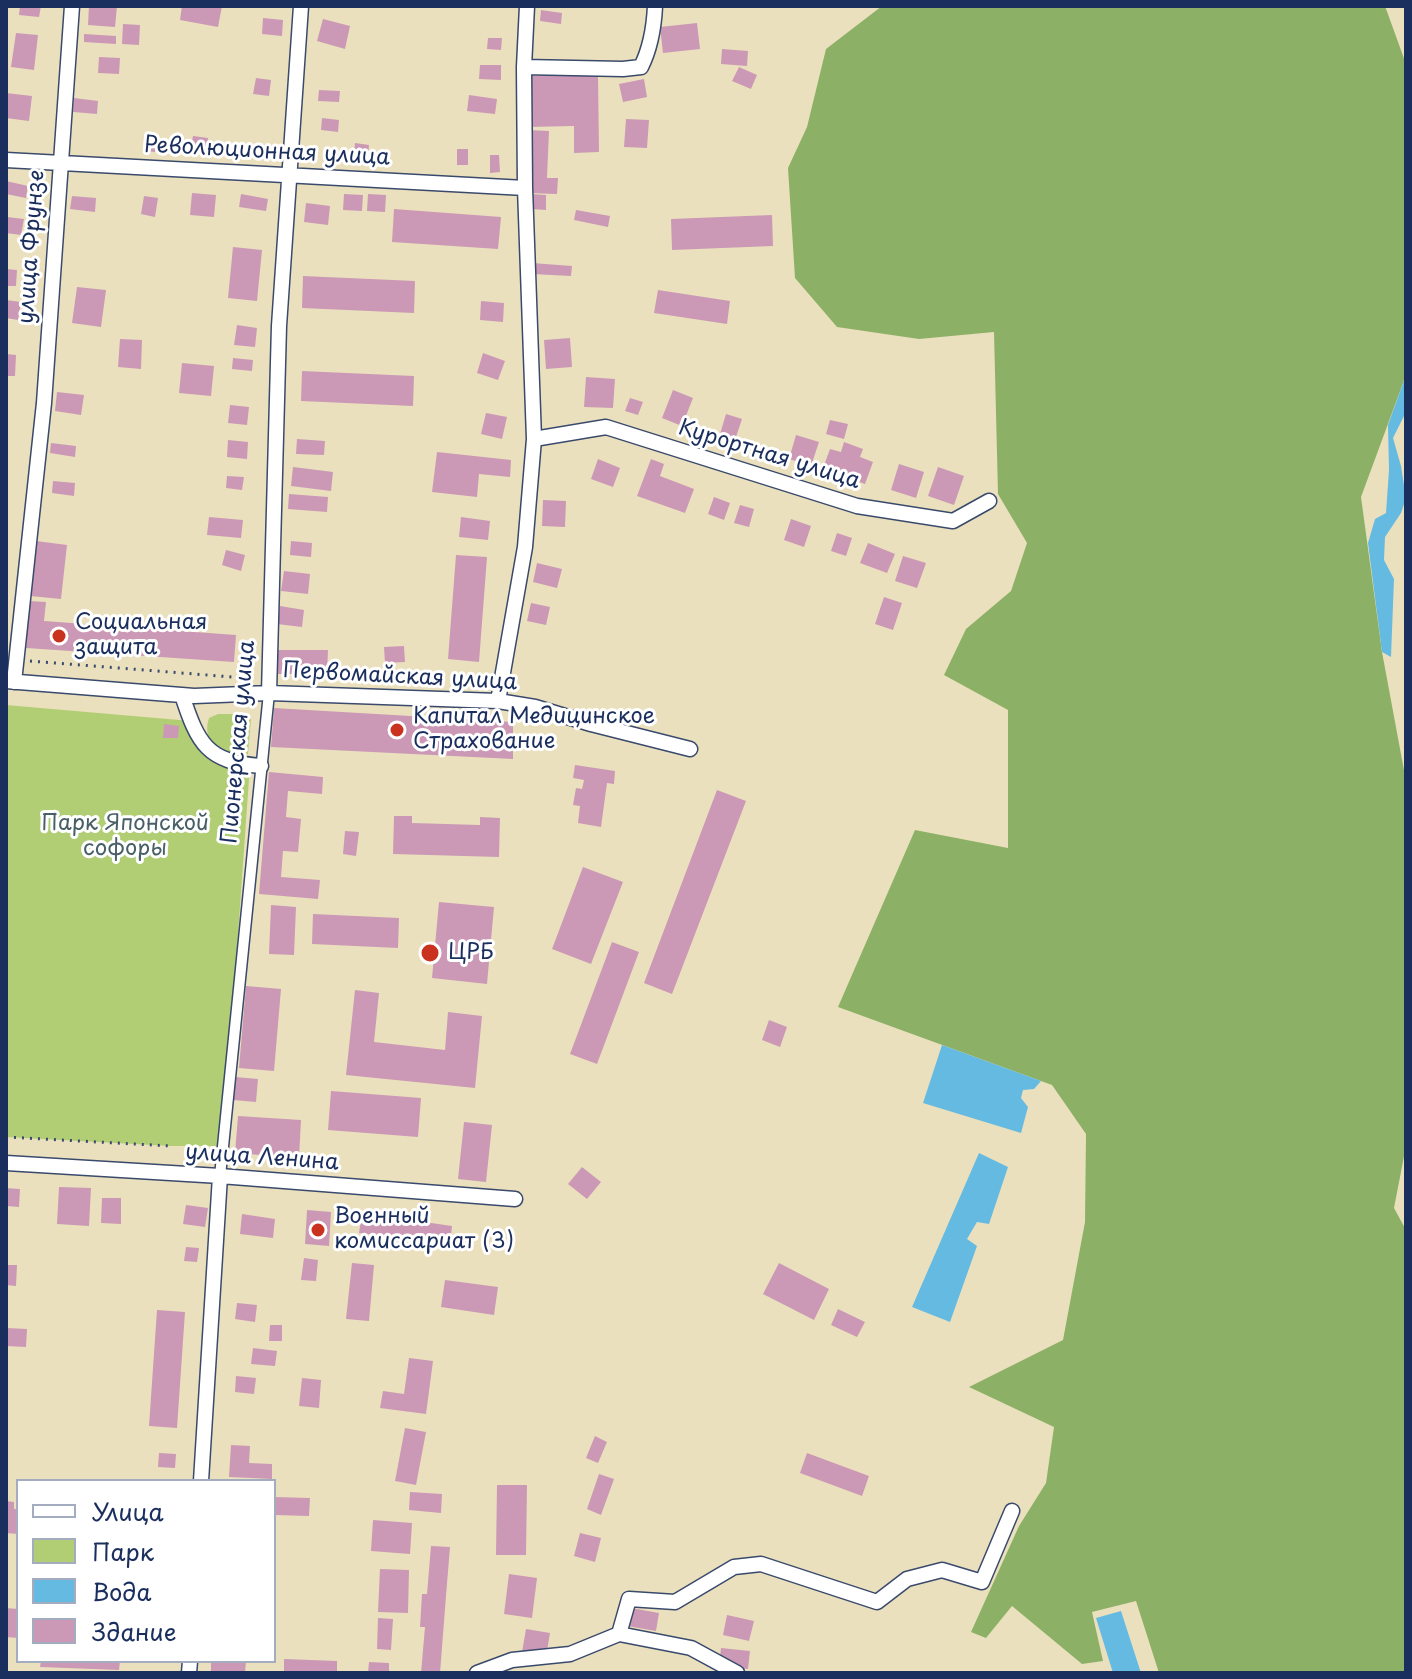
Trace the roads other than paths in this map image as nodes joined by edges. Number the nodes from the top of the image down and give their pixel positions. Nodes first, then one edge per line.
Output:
1 (72, 6) edge
2 (301, 6) edge
3 (527, 6) edge
4 (655, 6) edge
5 (524, 67) junction
6 (6, 160) edge
7 (60, 162) junction
8 (289, 176) junction
9 (525, 188) junction
10 (534, 439) junction
11 (989, 501) dead end
12 (10, 682) edge
13 (269, 693) junction
14 (182, 695) junction
15 (498, 701) junction
16 (690, 749) dead end
17 (261, 766) junction
18 (6, 1163) edge
19 (220, 1176) junction
20 (515, 1199) dead end
21 (201, 1479) edge
22 (1012, 1511) dead end
23 (619, 1634) junction
24 (477, 1673) edge
25 (737, 1673) edge

1 - 7 street, улица Фрунзе
2 - 8 street, Пионерская улица
3 - 5 street
4 - 5 street
5 - 9 street
6 - 7 street, Революционная улица
7 - 8 street, Революционная улица
7 - 12 street, улица Фрунзе
8 - 9 street, Революционная улица
8 - 13 street, Пионерская улица
9 - 10 street
10 - 11 street, Курортная улица
10 - 15 street
12 - 14 street, Первомайская улица
13 - 14 street, Первомайская улица
13 - 15 street, Первомайская улица
13 - 17 street, Пионерская улица
14 - 17 street
15 - 16 street, Первомайская улица
17 - 19 street, Пионерская улица
18 - 19 street, улица Ленина
19 - 20 street, улица Ленина
19 - 21 street, Пионерская улица
22 - 23 street
23 - 24 street
23 - 25 street

